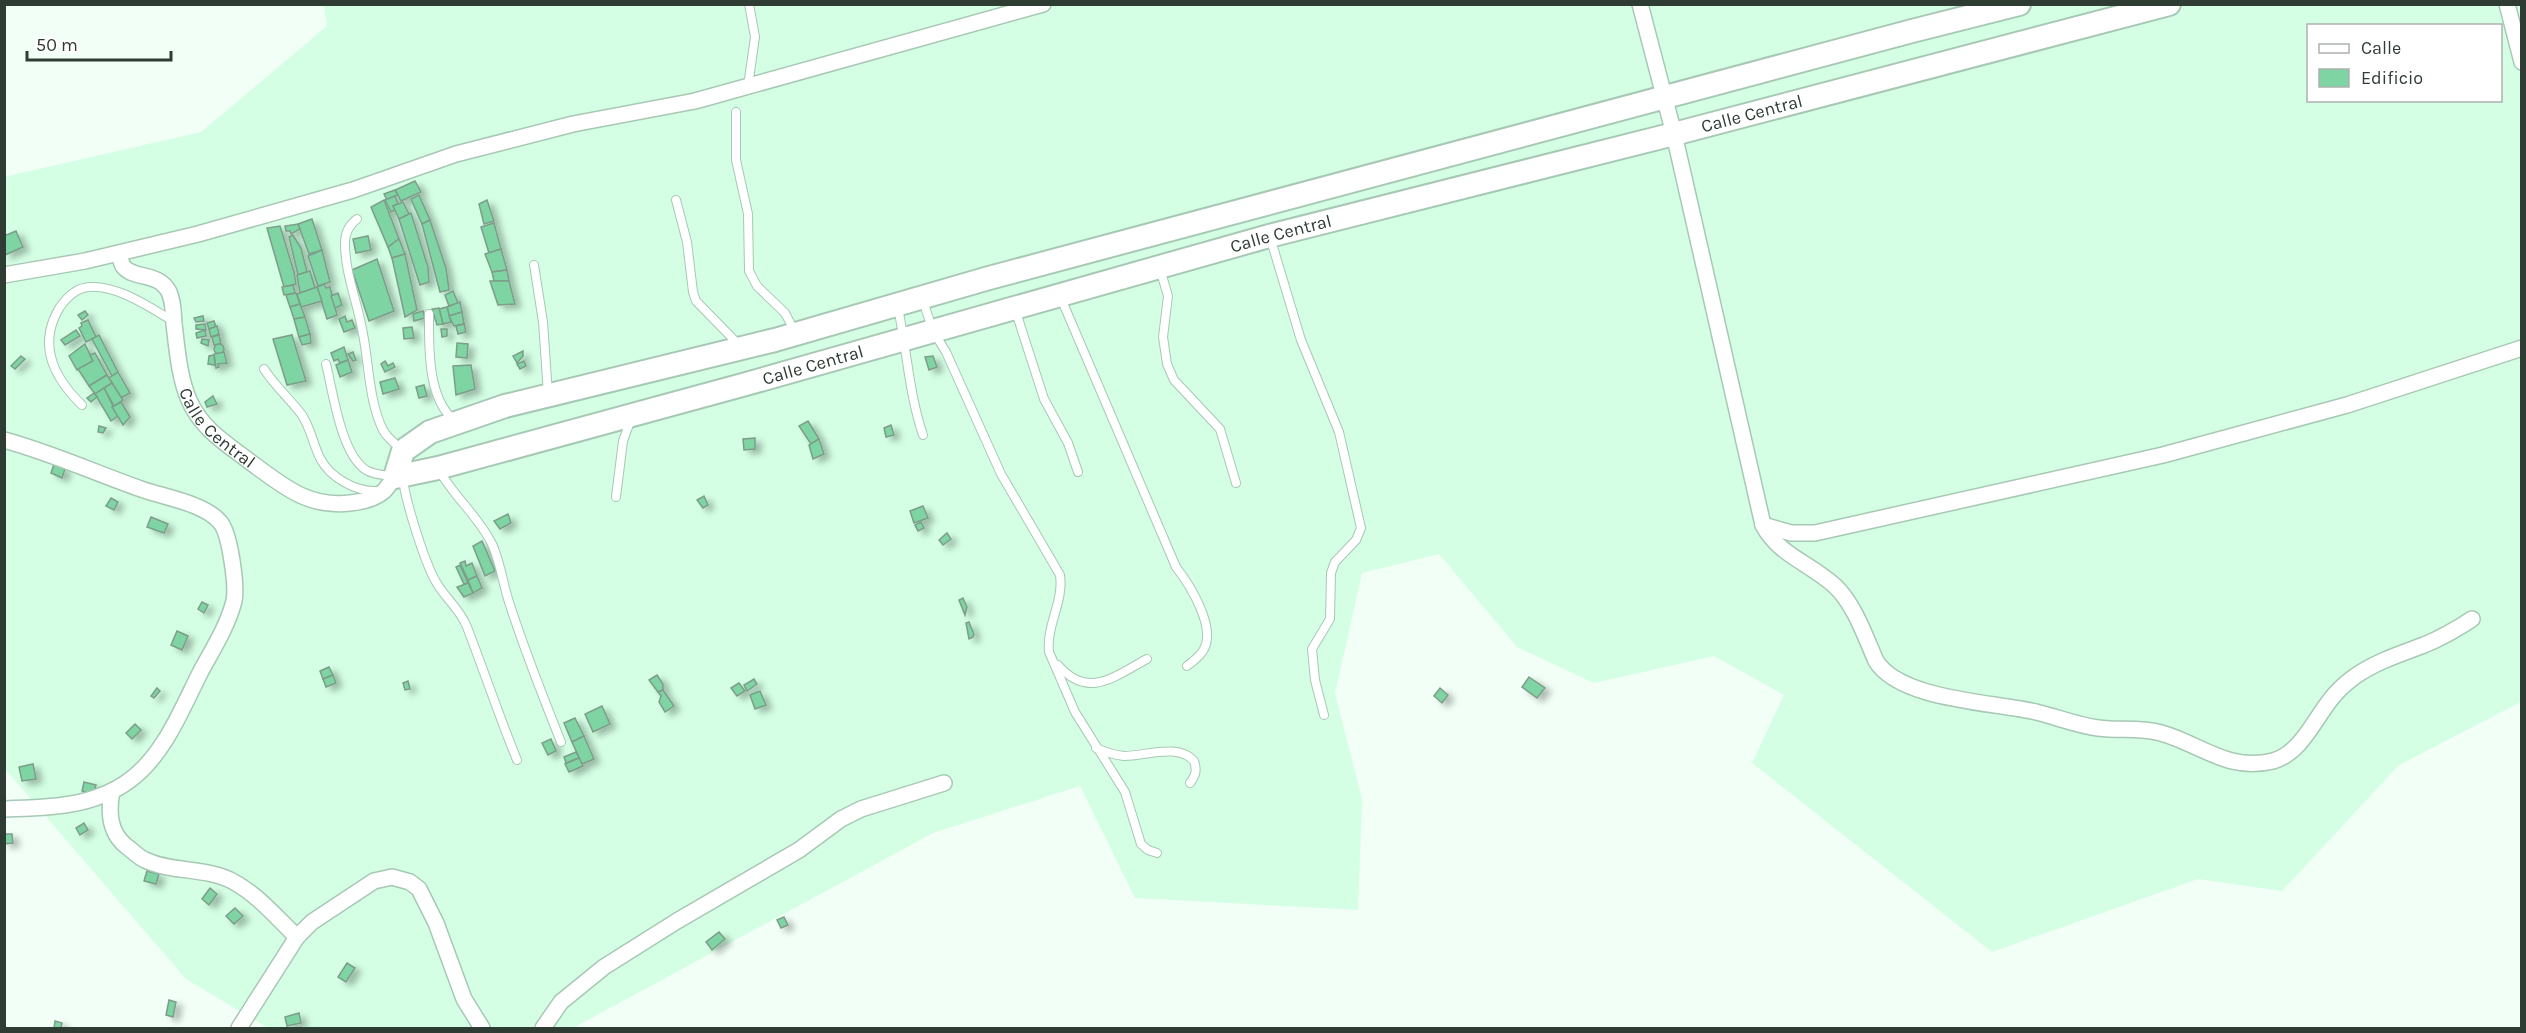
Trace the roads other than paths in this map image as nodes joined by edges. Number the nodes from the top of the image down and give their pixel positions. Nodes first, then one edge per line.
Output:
1 (749, 4) edge
2 (1043, 4) edge
3 (1640, 4) edge
4 (2019, 4) edge
5 (2169, 4) edge
6 (2507, 4) edge
7 (2522, 62) edge
8 (748, 87) junction
9 (1665, 97) junction
10 (736, 112) dead end
11 (1674, 134) junction
12 (676, 201) dead end
13 (357, 219) dead end
14 (1269, 236) junction
15 (119, 253) junction
16 (534, 265) dead end
17 (1160, 267) junction
18 (4, 275) edge
19 (1060, 295) junction
20 (921, 297) junction
21 (898, 304) junction
22 (1015, 308) junction
23 (429, 314) dead end
24 (174, 322) junction
25 (933, 331) junction
26 (795, 334) junction
27 (904, 339) junction
28 (742, 348) junction
29 (2522, 348) edge
30 (327, 364) dead end
31 (264, 369) dead end
32 (548, 396) junction
33 (82, 405) dead end
34 (634, 414) junction
35 (458, 423) junction
36 (923, 435) dead end
37 (4, 440) edge
38 (403, 451) junction
39 (438, 468) junction
40 (1078, 472) dead end
41 (395, 481) junction
42 (1236, 483) dead end
43 (616, 497) dead end
44 (1763, 525) junction
45 (2472, 619) dead end
46 (1147, 659) dead end
47 (1053, 660) junction
48 (1187, 666) dead end
49 (1324, 715) dead end
50 (561, 742) dead end
51 (1095, 748) junction
52 (517, 760) dead end
53 (944, 783) dead end
54 (1190, 783) dead end
55 (112, 791) junction
56 (4, 809) edge
57 (1157, 853) dead end
58 (297, 937) junction
59 (239, 1029) edge
60 (482, 1029) edge
61 (543, 1029) edge

1 - 8 lane
2 - 8 street
3 - 9 street
4 - 9 street, Calle Central
5 - 11 street, Calle Central
6 - 7 street
8 - 15 street
9 - 11 street
9 - 20 street, Calle Central
10 - 26 lane
11 - 14 street, Calle Central
11 - 44 street
12 - 28 lane
13 - 38 lane
14 - 17 street, Calle Central
14 - 49 lane
15 - 18 street
15 - 24 street, Calle Central
16 - 32 lane
17 - 19 street, Calle Central
17 - 42 lane
19 - 22 street, Calle Central
19 - 48 lane
20 - 21 street, Calle Central
20 - 25 lane
21 - 26 street, Calle Central
21 - 27 lane
22 - 25 street, Calle Central
22 - 40 lane
23 - 35 lane
24 - 33 lane
24 - 41 street, Calle Central
25 - 27 street, Calle Central
25 - 47 lane
26 - 28 street, Calle Central
27 - 34 street, Calle Central
27 - 36 lane
28 - 32 street, Calle Central
29 - 44 street
30 - 41 lane
31 - 41 lane
32 - 35 street, Calle Central
34 - 39 street, Calle Central
34 - 43 lane
35 - 38 street, Calle Central
37 - 55 street
38 - 41 street
39 - 41 street, Calle Central
39 - 50 lane
41 - 52 lane
44 - 45 street
46 - 47 lane
47 - 51 lane
51 - 54 lane
51 - 57 lane
53 - 61 street
55 - 56 street
55 - 58 street
58 - 59 street
58 - 60 street

